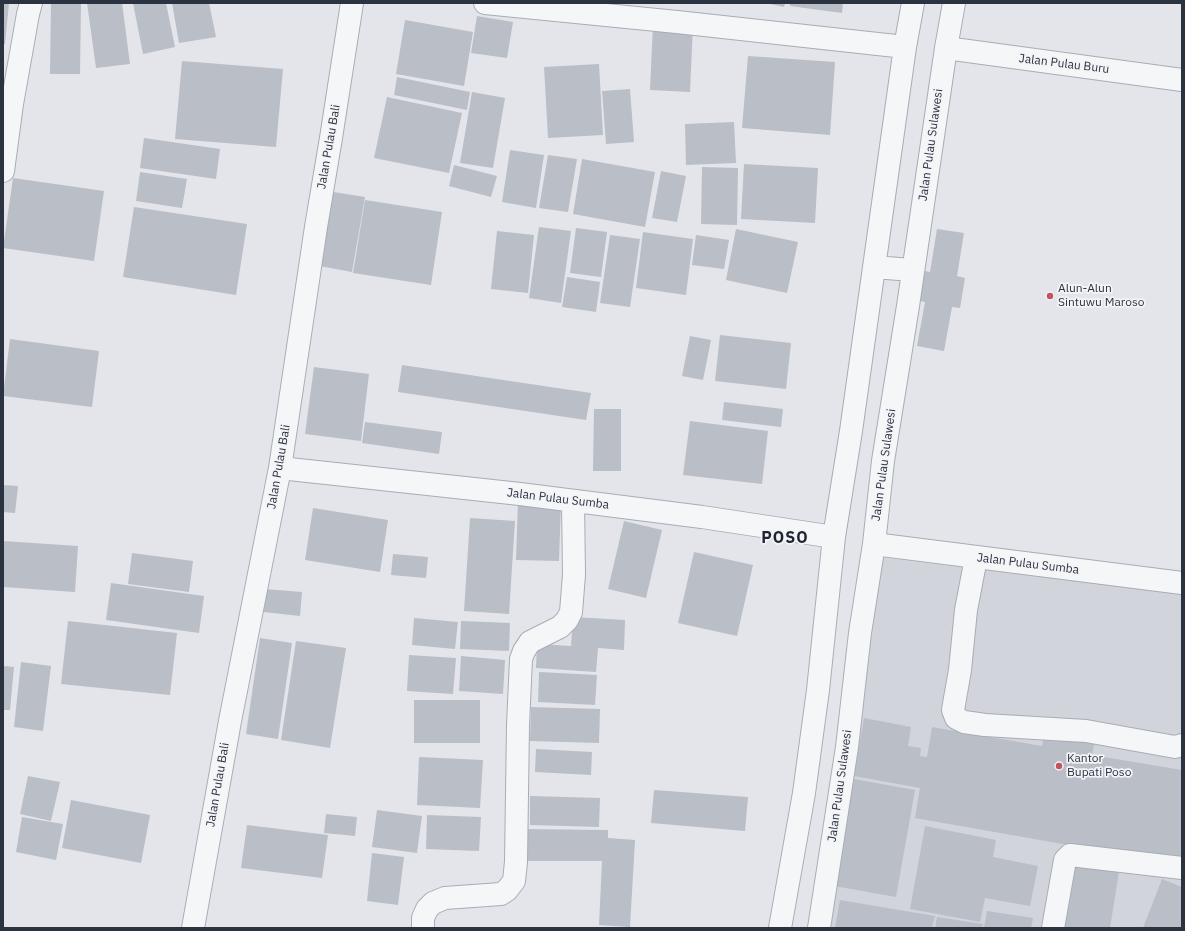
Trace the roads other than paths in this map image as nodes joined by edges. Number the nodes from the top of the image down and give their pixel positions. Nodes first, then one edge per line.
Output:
1 (31, 3) edge
2 (352, 3) edge
3 (484, 3) edge
4 (913, 3) edge
5 (954, 3) edge
6 (905, 47) junction
7 (946, 48) junction
8 (1182, 80) edge
9 (3, 171) edge
10 (874, 267) junction
11 (912, 270) junction
12 (280, 468) junction
13 (573, 501) junction
14 (834, 537) junction
15 (874, 544) junction
16 (976, 558) junction
17 (1182, 583) edge
18 (1182, 745) edge
19 (1182, 868) edge
20 (193, 928) edge
21 (423, 928) edge
22 (780, 928) edge
23 (819, 928) edge
24 (1053, 928) edge

1 - 9 street
2 - 12 street, Jalan Pulau Bali
3 - 6 street
4 - 6 street
5 - 7 street, Jalan Pulau Sulawesi
6 - 10 street
7 - 8 street, Jalan Pulau Buru
7 - 11 street, Jalan Pulau Sulawesi
10 - 11 street
10 - 14 street
11 - 15 street, Jalan Pulau Sulawesi
12 - 13 street, Jalan Pulau Sumba
12 - 20 street, Jalan Pulau Bali
13 - 14 street, Jalan Pulau Sumba
13 - 21 street
14 - 22 street
15 - 16 street, Jalan Pulau Sumba
15 - 23 street, Jalan Pulau Sulawesi
16 - 17 street, Jalan Pulau Sumba
16 - 18 street
19 - 24 street

